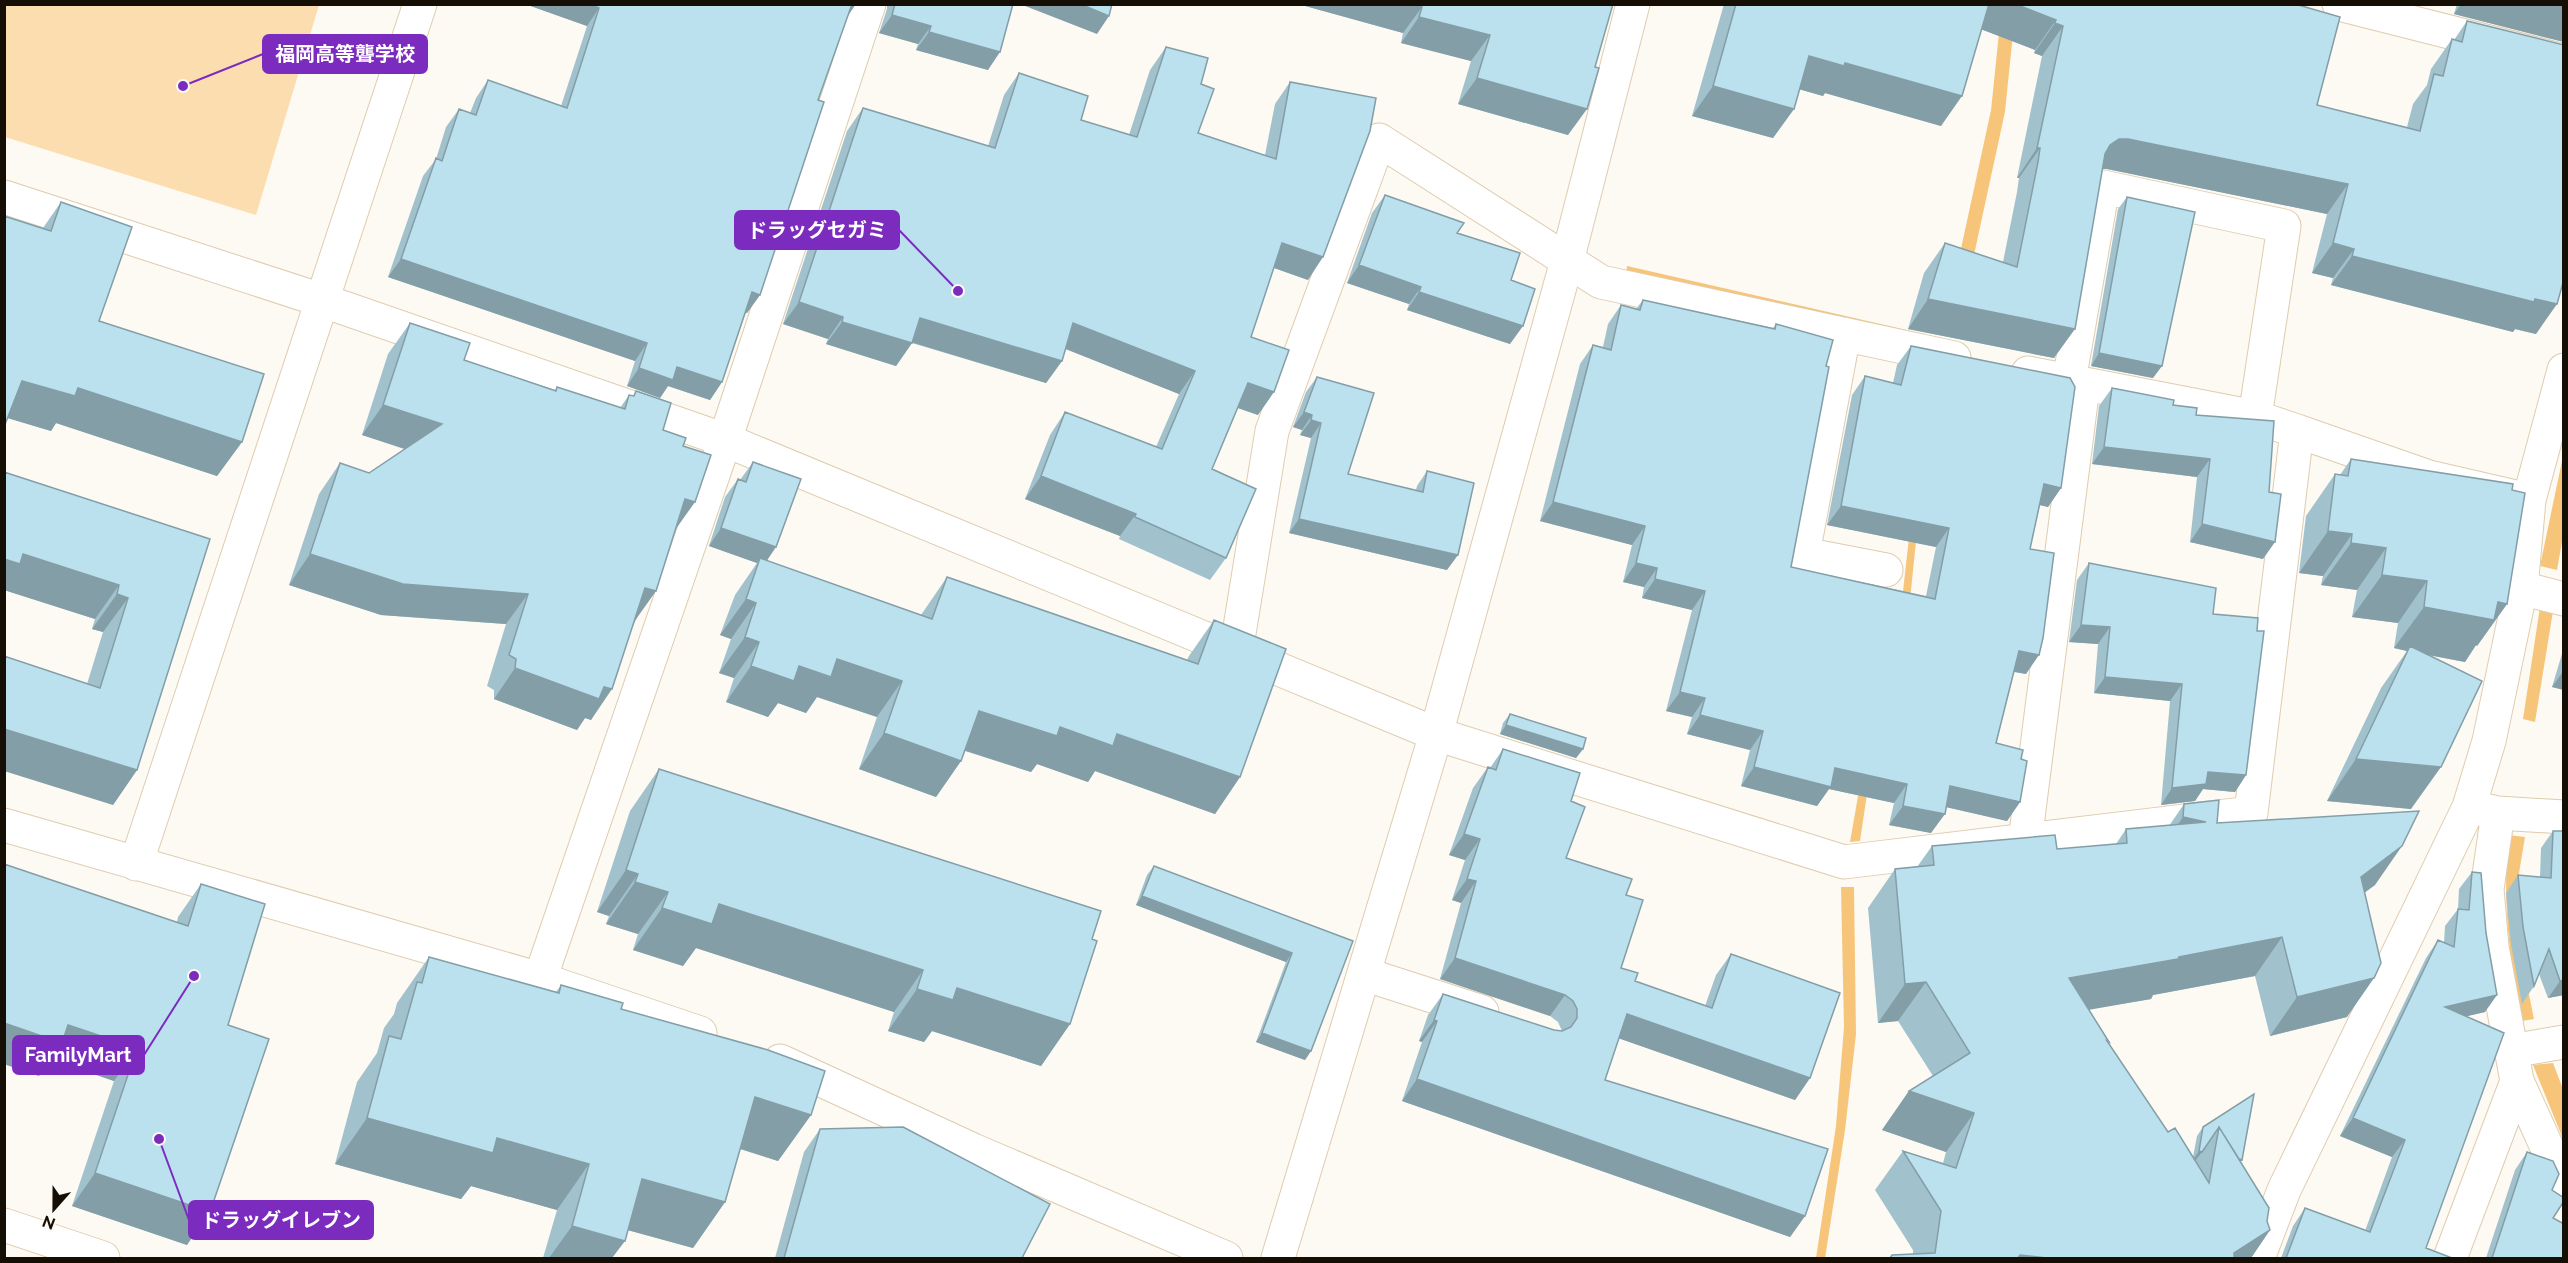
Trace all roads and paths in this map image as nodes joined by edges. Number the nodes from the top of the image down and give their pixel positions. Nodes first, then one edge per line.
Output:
1 (420, 4) edge
2 (869, 4) edge
3 (1632, 4) edge
4 (2339, 4) edge
5 (2564, 61) edge
6 (4, 197) edge
7 (1567, 261) junction
8 (321, 300) junction
9 (1844, 334) junction
10 (2564, 370) edge
11 (2069, 381) junction
12 (2255, 417) junction
13 (2297, 431) junction
14 (725, 440) junction
15 (2529, 500) junction
16 (1886, 570) dead end
17 (2521, 588) junction
18 (2564, 599) edge
19 (1236, 652) junction
20 (1436, 734) junction
21 (2483, 810) junction
22 (2564, 816) edge
23 (4, 825) edge
24 (2025, 841) junction
25 (136, 864) junction
26 (1364, 974) junction
27 (540, 979) junction
28 (1511, 1022) edge
29 (2564, 1042) edge
30 (2514, 1066) junction
31 (2564, 1185) edge
32 (4, 1225) edge
33 (46, 1249) edge
34 (103, 1258) edge
35 (1226, 1258) edge
36 (1278, 1258) edge
37 (2258, 1258) edge
38 (2450, 1258) edge

1 - 8 street
2 - 14 street
3 - 7 street
4 - 5 street
6 - 8 street
7 - 9 street
7 - 19 street
7 - 20 street
8 - 14 street
8 - 25 street
9 - 11 street
9 - 16 street
10 - 15 street
11 - 12 street
11 - 12 street
11 - 24 street
12 - 13 street
13 - 15 street
13 - 24 street
14 - 19 street
14 - 27 street
15 - 17 street
17 - 18 street
17 - 21 street
19 - 20 street
20 - 24 street
20 - 26 street
21 - 22 street
21 - 30 street
21 - 37 street
23 - 25 street
25 - 27 street
26 - 28 street
26 - 36 street
27 - 35 street
29 - 30 street
30 - 31 street
30 - 38 street
32 - 33 street
33 - 34 street

